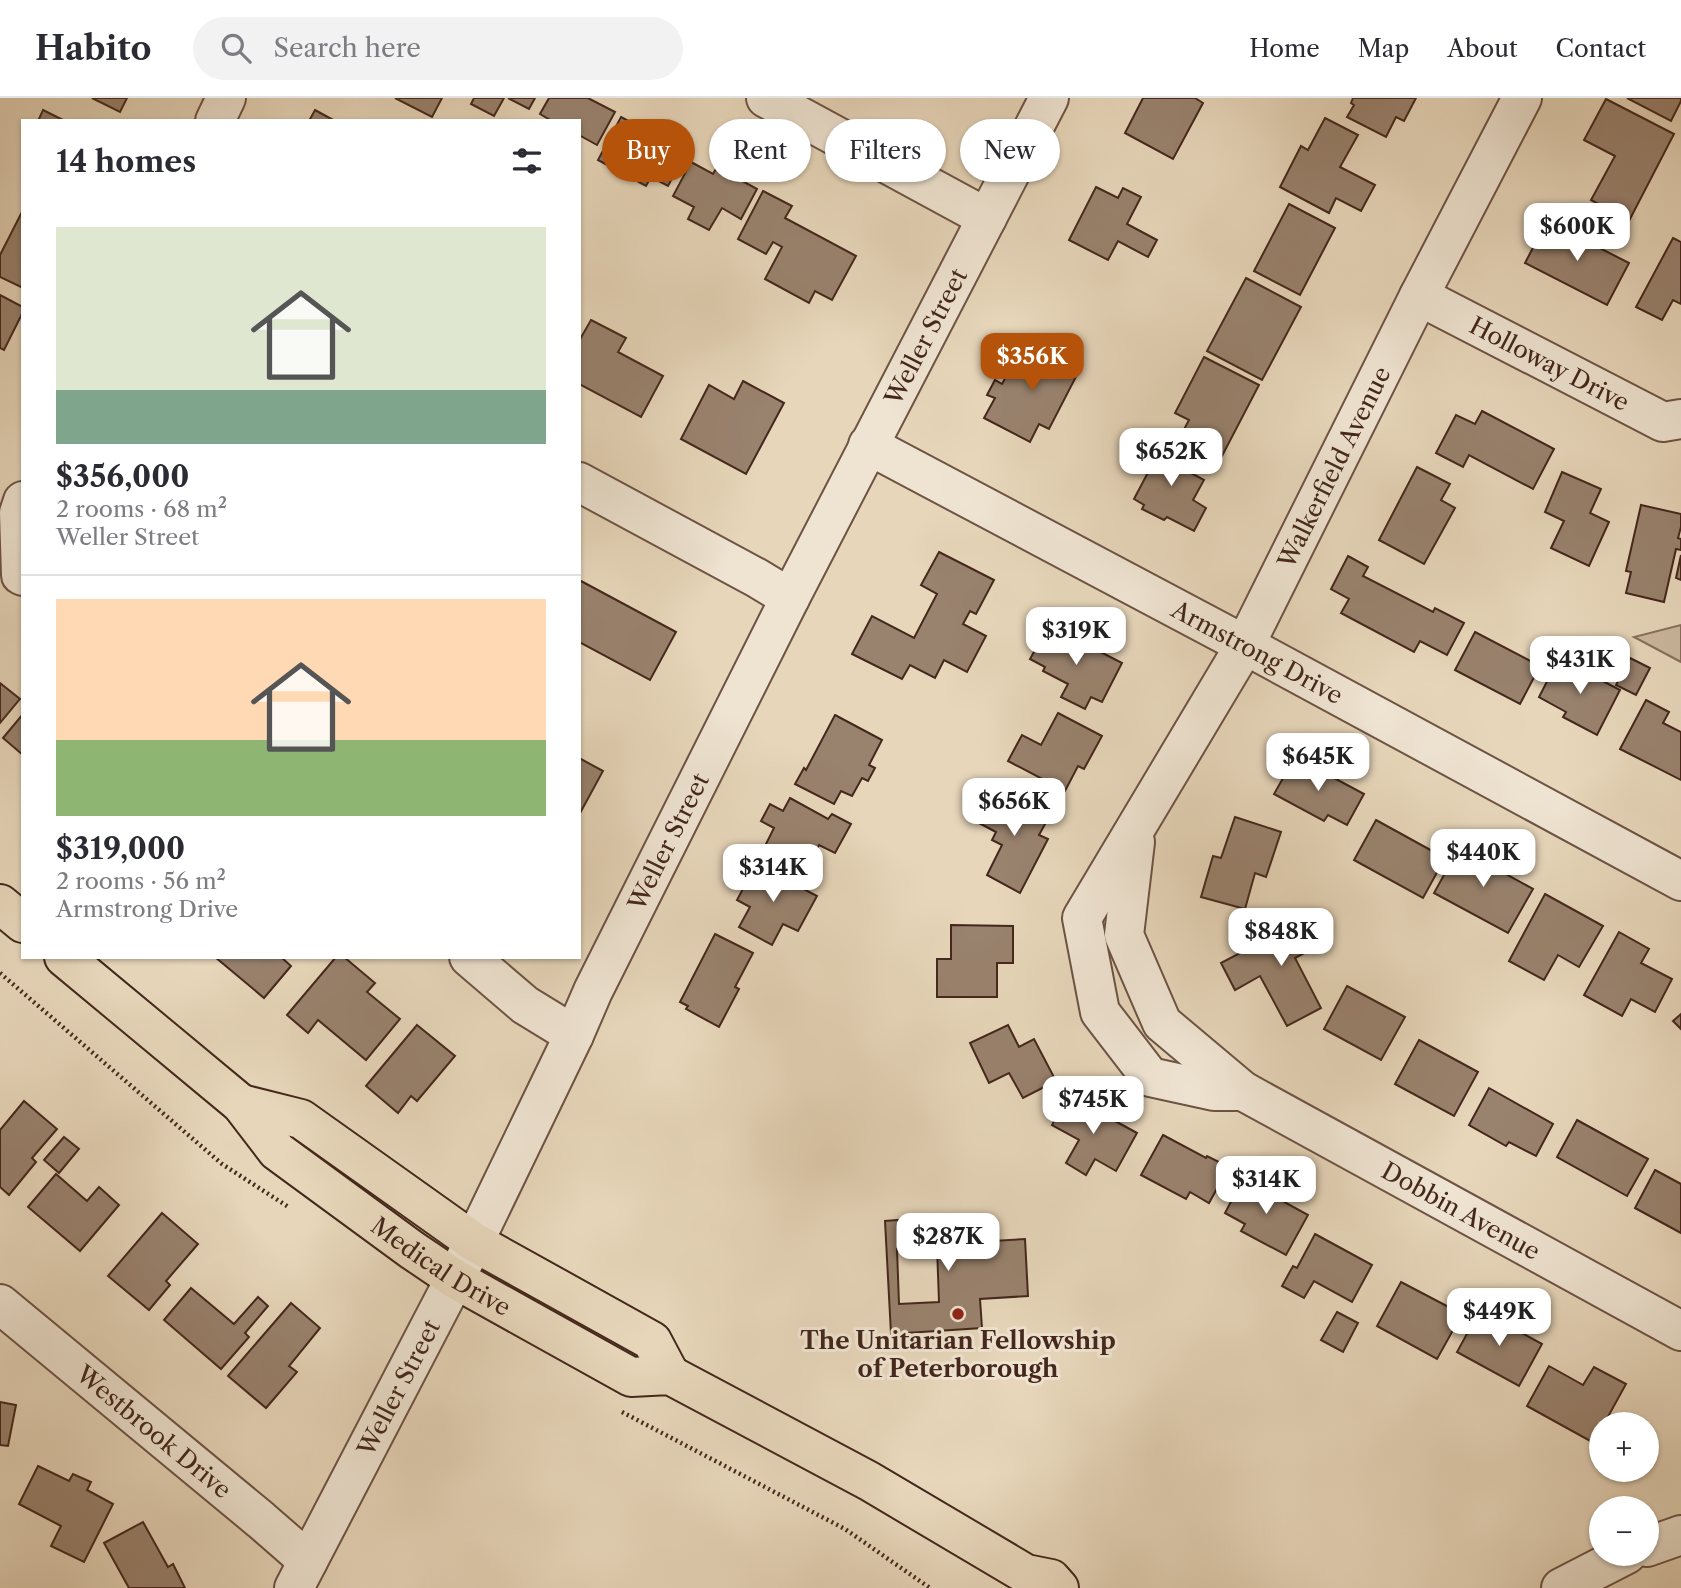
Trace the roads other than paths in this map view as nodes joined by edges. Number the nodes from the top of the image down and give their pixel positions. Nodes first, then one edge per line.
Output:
1 (226, 98) edge
2 (766, 98) edge
3 (1049, 98) edge
4 (1522, 98) edge
5 (216, 119) edge
6 (987, 218) junction
7 (1419, 296) junction
8 (1681, 419) edge
9 (868, 445) junction
10 (581, 483) edge
11 (21, 507) edge
12 (21, 575) edge
13 (790, 598) junction
14 (1245, 645) junction
15 (1136, 830) junction
16 (1681, 881) edge
17 (0, 904) edge
18 (21, 921) edge
19 (66, 959) edge
20 (471, 959) edge
21 (574, 1035) junction
22 (1243, 1091) junction
23 (241, 1104) junction
24 (474, 1242) junction
25 (455, 1279) junction
26 (0, 1304) edge
27 (1681, 1331) edge
28 (670, 1375) junction
29 (1681, 1535) edge
30 (1659, 1543) edge
31 (1604, 1566) edge
32 (301, 1574) edge
33 (1037, 1583) edge
34 (1561, 1588) edge

1 - 5 street
2 - 6 street
3 - 6 street, Weller Street
4 - 7 street, Walkerfield Avenue
6 - 9 street, Weller Street
7 - 8 street, Holloway Drive
7 - 14 street, Walkerfield Avenue
9 - 13 street, Weller Street
9 - 14 street, Armstrong Drive
10 - 13 street
11 - 12 street
13 - 21 street, Weller Street
14 - 15 street, Walkerfield Avenue
14 - 16 street, Armstrong Drive
15 - 22 street, Dobbin Avenue
15 - 22 street, Dobbin Avenue
17 - 18 main road
19 - 23 main road, Medical Drive
20 - 21 street
21 - 24 street, Weller Street
22 - 27 street, Dobbin Avenue
23 - 24 main road, Medical Drive
23 - 25 main road, Medical Drive
24 - 25 street, Weller Street
24 - 28 main road, Medical Drive
25 - 28 main road, Medical Drive
25 - 32 street, Weller Street
26 - 32 street, Westbrook Drive
28 - 33 main road
29 - 30 street
31 - 34 street

